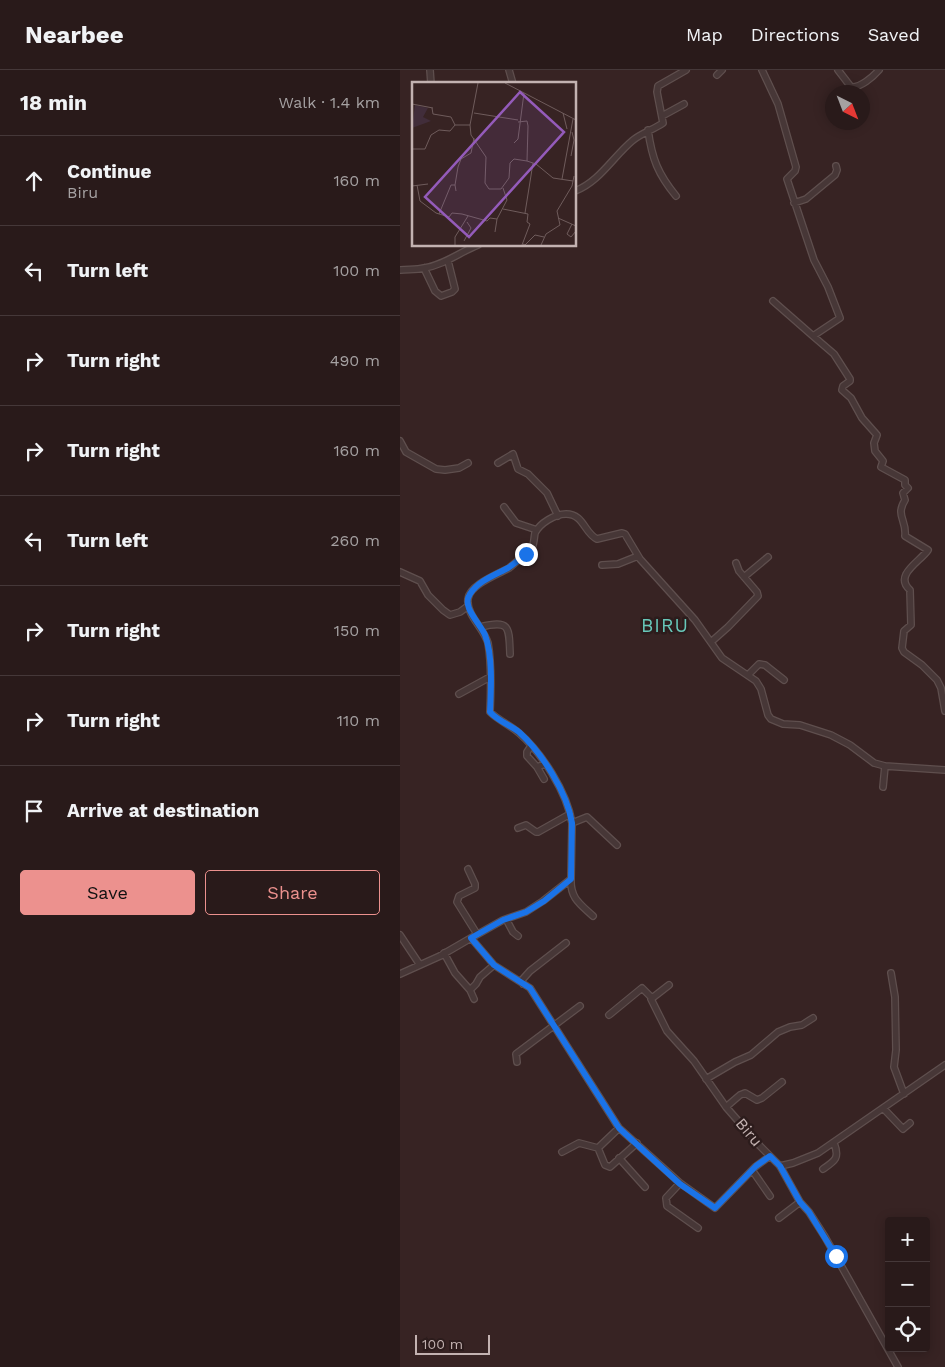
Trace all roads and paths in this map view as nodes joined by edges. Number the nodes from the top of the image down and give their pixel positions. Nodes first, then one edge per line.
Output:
1 (686, 70) edge
2 (722, 70) edge
3 (762, 70) edge
4 (838, 70) edge
5 (879, 70) edge
6 (717, 75) dead end
7 (684, 104) dead end
8 (662, 116) junction
9 (648, 130) junction
10 (836, 166) dead end
11 (576, 191) edge
12 (676, 196) dead end
13 (794, 203) junction
14 (475, 246) edge
15 (448, 261) junction
16 (424, 268) junction
17 (400, 270) edge
18 (773, 301) dead end
19 (813, 336) junction
20 (400, 441) edge
21 (468, 463) dead end
22 (498, 463) dead end
23 (504, 507) dead end
24 (558, 516) junction
25 (537, 530) junction
26 (638, 556) junction
27 (768, 558) dead end
28 (736, 563) dead end
29 (602, 565) dead end
30 (400, 572) edge
31 (744, 577) junction
32 (468, 606) junction
33 (480, 627) junction
34 (711, 642) junction
35 (510, 654) dead end
36 (748, 675) junction
37 (490, 677) junction
38 (784, 680) dead end
39 (459, 694) dead end
40 (945, 711) edge
41 (531, 746) junction
42 (545, 764) junction
43 (885, 766) junction
44 (537, 767) junction
45 (945, 770) edge
46 (544, 779) dead end
47 (883, 787) dead end
48 (570, 814) junction
49 (572, 823) junction
50 (518, 828) dead end
51 (617, 845) dead end
52 (468, 869) dead end
53 (571, 879) junction
54 (593, 916) dead end
55 (506, 919) junction
56 (477, 934) junction
57 (400, 935) edge
58 (518, 936) dead end
59 (471, 938) junction
60 (566, 943) dead end
61 (444, 953) junction
62 (420, 965) junction
63 (494, 965) junction
64 (891, 973) dead end
65 (400, 974) edge
66 (522, 984) junction
67 (669, 985) dead end
68 (470, 990) junction
69 (652, 997) junction
70 (474, 999) dead end
71 (580, 1006) dead end
72 (609, 1015) dead end
73 (813, 1018) dead end
74 (554, 1026) junction
75 (518, 1062) dead end
76 (945, 1065) edge
77 (706, 1079) junction
78 (782, 1082) dead end
79 (904, 1094) junction
80 (726, 1107) junction
81 (883, 1108) junction
82 (910, 1123) dead end
83 (619, 1128) junction
84 (637, 1143) junction
85 (834, 1143) junction
86 (598, 1148) junction
87 (562, 1152) dead end
88 (770, 1156) junction
89 (619, 1158) junction
90 (780, 1166) junction
91 (824, 1169) dead end
92 (752, 1170) junction
93 (680, 1184) junction
94 (645, 1186) dead end
95 (770, 1196) dead end
96 (800, 1202) junction
97 (779, 1218) dead end
98 (698, 1228) dead end
99 (898, 1367) edge

1 - 8 street
2 - 6 street
3 - 13 street
4 - 5 street
7 - 8 street
8 - 9 street
9 - 11 street
9 - 12 street
10 - 13 street
13 - 19 street
14 - 15 street
15 - 16 street
15 - 16 street
16 - 17 street
18 - 19 street
19 - 40 street
20 - 21 street
22 - 24 street
23 - 25 street
24 - 25 street
24 - 26 street
25 - 32 street
26 - 29 street
26 - 34 street
27 - 31 street
28 - 31 street
30 - 32 street
31 - 34 street
32 - 33 street
33 - 35 street
33 - 37 street
34 - 36 street
36 - 38 street
36 - 43 street
37 - 39 street
37 - 41 street
41 - 42 street
41 - 44 street
42 - 44 street
42 - 48 street
43 - 45 street
43 - 47 street
44 - 46 street
48 - 49 street
48 - 50 street
49 - 51 street
49 - 53 street
52 - 56 street
53 - 54 street
53 - 55 street
55 - 56 street
55 - 58 street
56 - 59 street
57 - 62 street
59 - 61 street
59 - 63 street
60 - 66 street
61 - 62 street
61 - 68 street
62 - 65 street
63 - 66 street
63 - 68 street
64 - 79 street
66 - 74 street
67 - 69 street
68 - 70 street
69 - 72 street
69 - 77 street, Biru
71 - 74 street
73 - 77 street
74 - 75 street
74 - 83 street
76 - 79 street
77 - 80 street, Biru
78 - 80 street
79 - 81 street
80 - 88 street, Biru
81 - 82 street
81 - 85 street
83 - 84 street
83 - 86 street
84 - 89 street
84 - 93 street
85 - 90 street
85 - 91 street
86 - 87 street
86 - 89 street
88 - 90 street, Biru
88 - 92 street
89 - 94 street
90 - 96 street, Biru
92 - 93 street
92 - 95 street
93 - 98 street
96 - 97 street
96 - 99 street, Biru

